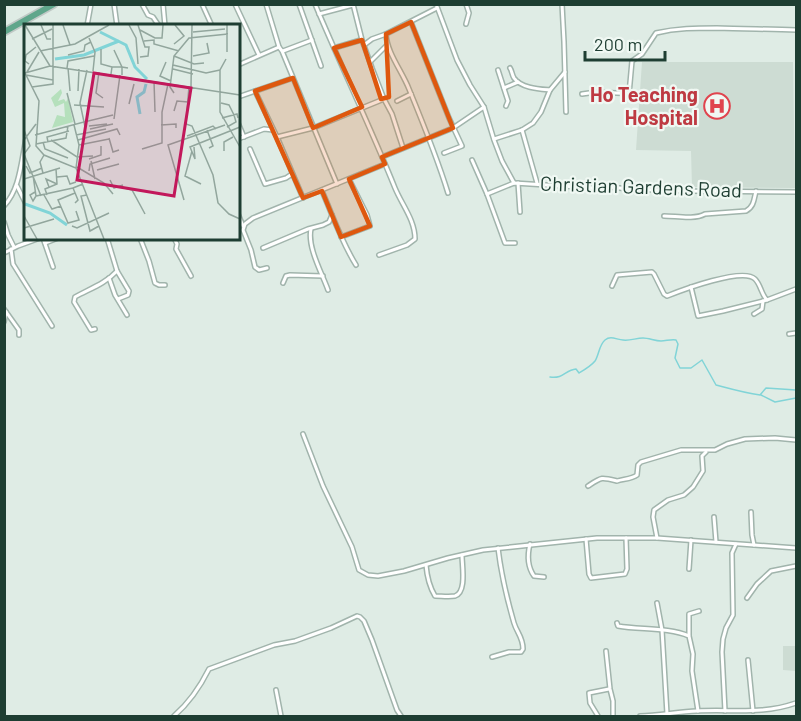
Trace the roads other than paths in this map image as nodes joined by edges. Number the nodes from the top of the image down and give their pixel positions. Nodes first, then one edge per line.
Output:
1 (54, 4) edge
2 (91, 4) edge
3 (114, 4) edge
4 (142, 4) edge
5 (163, 4) edge
6 (202, 4) edge
7 (235, 4) edge
8 (266, 4) edge
9 (299, 4) edge
10 (315, 4) edge
11 (466, 4) edge
12 (562, 4) edge
13 (353, 5) edge
14 (436, 6) edge
15 (319, 14) junction
16 (411, 22) junction
17 (87, 24) edge
18 (117, 24) edge
19 (158, 24) edge
20 (165, 24) edge
21 (211, 24) edge
22 (466, 24) dead end
23 (796, 30) edge
24 (4, 32) edge
25 (386, 34) junction
26 (312, 40) junction
27 (362, 40) junction
28 (364, 45) junction
29 (387, 45) junction
30 (334, 48) junction
31 (281, 49) junction
32 (259, 55) junction
33 (370, 62) junction
34 (240, 64) edge
35 (321, 66) dead end
36 (510, 68) dead end
37 (498, 70) dead end
38 (565, 72) junction
39 (293, 78) junction
40 (518, 82) junction
41 (504, 88) junction
42 (550, 90) junction
43 (255, 91) junction
44 (411, 94) junction
45 (582, 94) dead end
46 (629, 94) junction
47 (637, 94) dead end
48 (240, 96) edge
49 (384, 99) junction
50 (397, 101) dead end
51 (507, 106) dead end
52 (362, 107) junction
53 (484, 107) junction
54 (566, 112) dead end
55 (313, 128) junction
56 (453, 128) junction
57 (240, 129) edge
58 (273, 130) junction
59 (522, 130) junction
60 (243, 137) junction
61 (277, 137) junction
62 (428, 137) junction
63 (240, 138) edge
64 (494, 140) junction
65 (24, 148) edge
66 (403, 148) junction
67 (250, 149) dead end
68 (444, 153) dead end
69 (382, 156) junction
70 (472, 160) dead end
71 (386, 164) junction
72 (292, 174) junction
73 (349, 179) junction
74 (516, 183) junction
75 (337, 184) junction
76 (537, 184) junction
77 (17, 186) junction
78 (322, 190) junction
79 (756, 190) junction
80 (796, 192) edge
81 (448, 193) dead end
82 (488, 194) junction
83 (303, 198) junction
84 (24, 200) edge
85 (4, 206) edge
86 (520, 212) dead end
87 (332, 215) junction
88 (664, 216) dead end
89 (240, 219) edge
90 (4, 222) edge
91 (243, 227) junction
92 (311, 229) junction
93 (342, 237) junction
94 (43, 240) edge
95 (108, 240) edge
96 (141, 240) edge
97 (175, 240) edge
98 (514, 243) dead end
99 (13, 248) junction
100 (263, 248) dead end
101 (4, 254) edge
102 (380, 255) dead end
103 (356, 265) dead end
104 (53, 267) dead end
105 (267, 268) dead end
106 (117, 271) junction
107 (190, 276) dead end
108 (323, 276) junction
109 (109, 278) junction
110 (283, 283) dead end
111 (165, 285) dead end
112 (612, 286) dead end
113 (692, 287) junction
114 (796, 289) edge
115 (328, 290) dead end
116 (118, 299) junction
117 (765, 300) junction
118 (5, 310) edge
119 (754, 314) dead end
120 (127, 315) dead end
121 (4, 322) edge
122 (52, 326) dead end
123 (95, 330) dead end
124 (796, 333) edge
125 (789, 334) dead end
126 (19, 335) dead end
127 (303, 434) dead end
128 (796, 440) edge
129 (708, 451) junction
130 (588, 486) dead end
131 (751, 513) dead end
132 (714, 517) dead end
133 (626, 538) junction
134 (657, 538) junction
135 (586, 539) junction
136 (691, 540) junction
137 (716, 542) junction
138 (530, 544) junction
139 (736, 544) junction
140 (754, 545) junction
141 (498, 548) junction
142 (796, 548) edge
143 (462, 555) junction
144 (426, 565) junction
145 (796, 566) edge
146 (689, 569) dead end
147 (544, 577) dead end
148 (747, 598) dead end
149 (657, 603) dead end
150 (699, 611) dead end
151 (617, 623) dead end
152 (662, 630) junction
153 (689, 636) junction
154 (606, 651) dead end
155 (492, 657) dead end
156 (748, 660) dead end
157 (610, 689) junction
158 (276, 690) dead end
159 (796, 703) edge
160 (698, 711) junction
161 (725, 711) junction
162 (753, 711) junction
163 (667, 714) junction
164 (400, 716) edge
165 (174, 717) edge
166 (281, 717) edge
167 (598, 717) edge
168 (613, 717) edge
169 (640, 717) edge

1 - 24 main road
2 - 17 street
3 - 18 street
4 - 19 street
5 - 20 street
6 - 21 street
7 - 32 street
8 - 31 street
9 - 26 street
10 - 15 street
11 - 22 street
12 - 38 street
13 - 15 street
13 - 27 street
14 - 16 street
14 - 53 street
15 - 30 street
16 - 25 street
16 - 56 street
23 - 46 street
25 - 28 street
25 - 29 street
26 - 31 street
26 - 35 street
27 - 28 street
27 - 30 street
28 - 33 street
29 - 33 street
29 - 44 street
30 - 52 street
31 - 32 street
31 - 39 street
32 - 34 street
33 - 49 street
36 - 40 street
37 - 41 street
38 - 42 street
38 - 54 street
39 - 43 street
39 - 55 street
40 - 41 street
40 - 42 street
41 - 51 street
42 - 59 street
43 - 48 street
43 - 58 street
44 - 50 street
44 - 62 street
45 - 46 street
46 - 47 street
49 - 52 street
49 - 66 street
52 - 55 street
52 - 69 street
53 - 56 street
53 - 64 street
55 - 61 street
55 - 75 street
56 - 62 street
56 - 68 street
57 - 60 street
58 - 60 street
58 - 61 street
59 - 64 street
59 - 76 street
60 - 63 street
61 - 72 street
62 - 66 street
62 - 81 street
64 - 74 street
65 - 77 street
66 - 69 street
67 - 72 street
69 - 71 street
70 - 82 street
71 - 73 street
71 - 102 street
72 - 83 street
73 - 75 street
73 - 93 street
74 - 76 street, Christian Gardens Road
74 - 82 street, Christian Gardens Road
74 - 86 street
75 - 78 street
76 - 79 street, Christian Gardens Road
77 - 84 street
77 - 85 street
78 - 83 street
78 - 87 street
79 - 80 street, Christian Gardens Road
79 - 88 street
82 - 98 street
83 - 91 street
87 - 92 street
87 - 93 street
89 - 91 street
90 - 99 street
91 - 105 street
92 - 100 street
92 - 108 street
93 - 103 street
94 - 99 street
94 - 104 street
95 - 106 street
96 - 111 street
97 - 107 street
99 - 101 street
99 - 122 street
106 - 109 street
106 - 116 street
108 - 110 street
108 - 115 street
109 - 116 street
109 - 123 street
112 - 113 street
113 - 117 street
113 - 117 street
114 - 117 street
116 - 120 street
117 - 119 street
118 - 121 street
118 - 126 street
124 - 125 street
127 - 144 street
128 - 129 street
129 - 130 street
129 - 134 street
131 - 140 street
132 - 137 street
133 - 134 street
133 - 135 street
133 - 135 street
134 - 136 street
135 - 138 street
136 - 137 street
136 - 146 street
137 - 139 street
138 - 141 street
138 - 147 street
139 - 140 street
139 - 161 street
140 - 142 street
141 - 143 street
141 - 155 street
143 - 144 street
143 - 144 street
145 - 148 street
149 - 152 street
150 - 153 street
151 - 152 street
152 - 153 street
152 - 163 street
153 - 160 street
154 - 157 street
156 - 162 street
157 - 167 street
157 - 168 street
158 - 166 street
159 - 162 street
160 - 161 street
160 - 163 street
161 - 162 street
163 - 169 street
164 - 165 street

